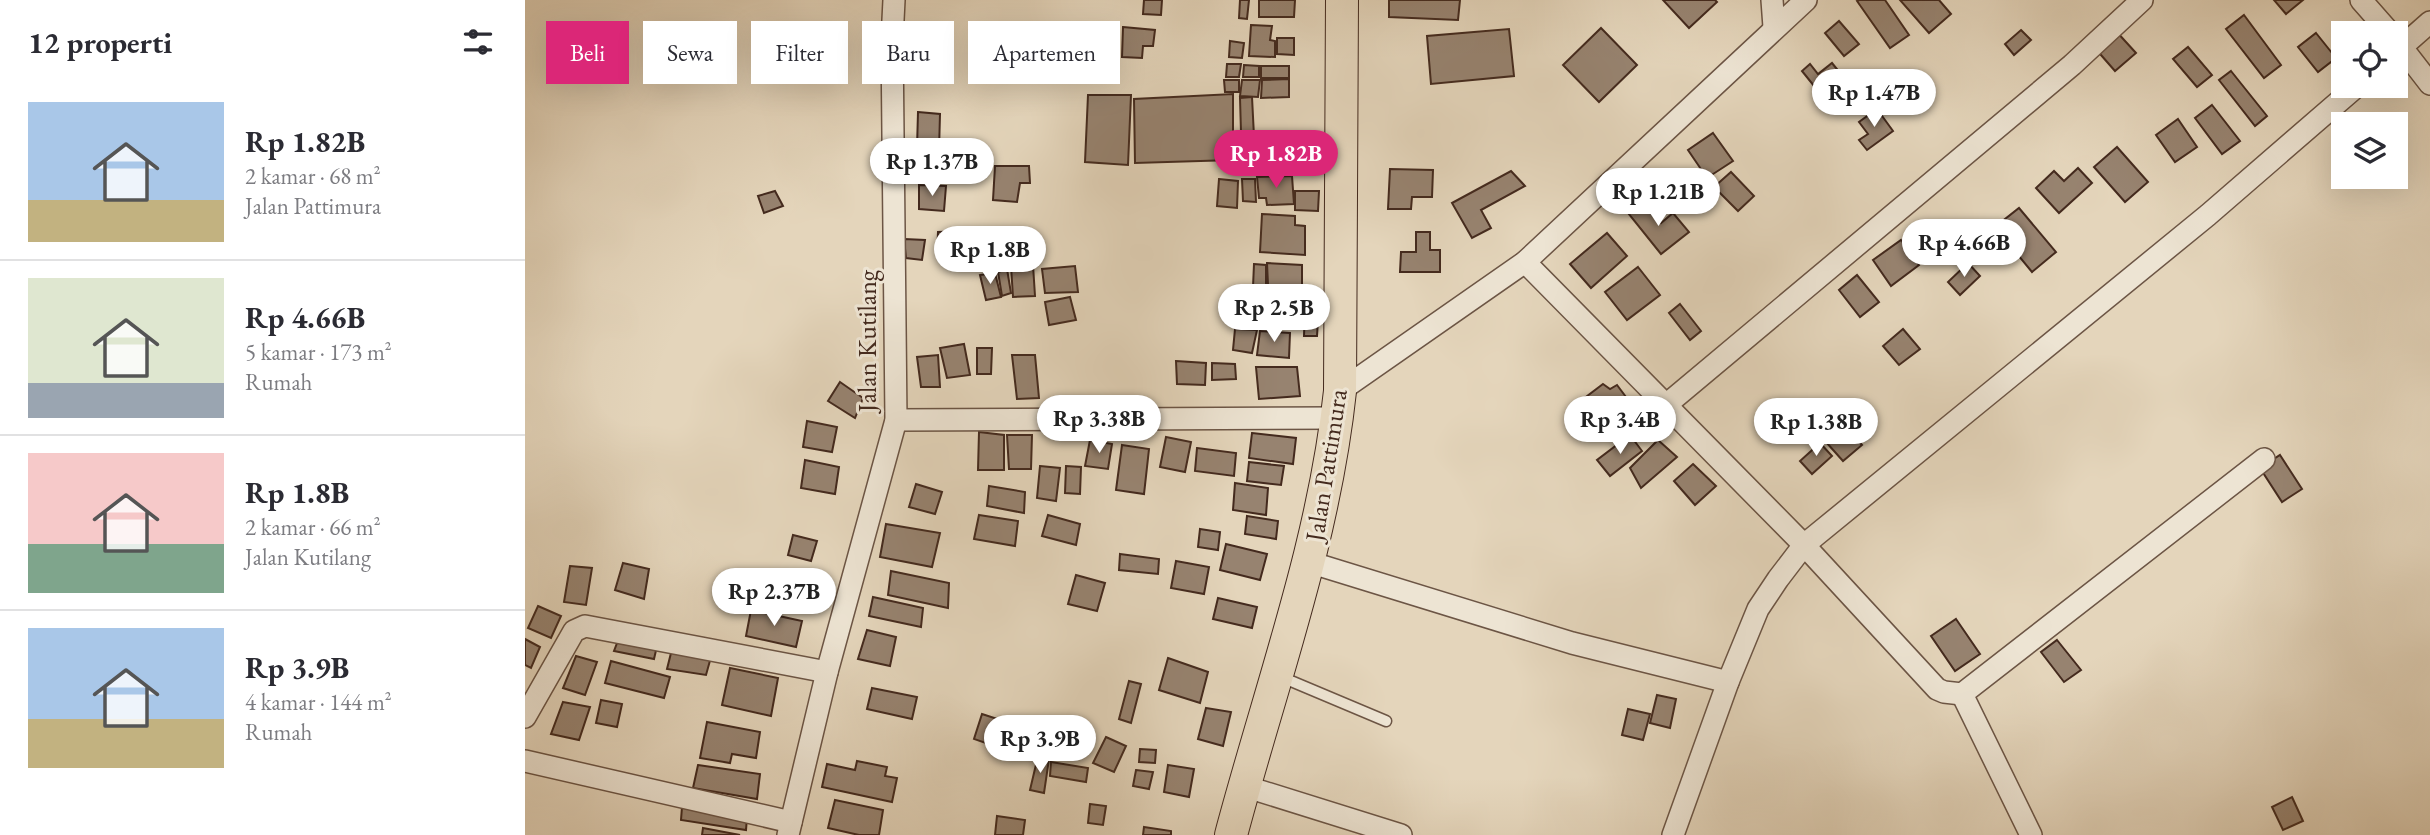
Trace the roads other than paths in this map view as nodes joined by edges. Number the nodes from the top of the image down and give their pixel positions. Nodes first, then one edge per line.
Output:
1 (894, 0) edge
2 (1342, 0) edge
3 (1772, 0) edge
4 (1806, 0) edge
5 (2142, 0) edge
6 (2361, 0) edge
7 (2378, 21) edge
8 (2430, 22) edge
9 (1774, 27) junction
10 (2408, 36) edge
11 (2408, 57) edge
12 (2430, 84) edge
13 (2343, 98) edge
14 (1525, 261) junction
15 (1339, 404) junction
16 (1666, 404) junction
17 (896, 420) junction
18 (2264, 459) dead end
19 (1804, 545) junction
20 (1309, 562) junction
21 (827, 673) junction
22 (1276, 674) junction
23 (1728, 682) junction
24 (1962, 694) junction
25 (525, 717) edge
26 (1386, 721) dead end
27 (525, 761) edge
28 (1244, 786) junction
29 (790, 828) edge
30 (1231, 835) edge
31 (1401, 835) edge
32 (1673, 835) edge
33 (2031, 835) edge

1 - 17 street, Jalan Kutilang
2 - 15 main road, Jalan Pattimura
3 - 9 street
4 - 9 street
5 - 16 street
6 - 7 street
8 - 10 street
9 - 14 street
11 - 12 street
13 - 19 street
14 - 15 street
14 - 16 street
15 - 17 street
15 - 20 main road, Jalan Pattimura
16 - 19 street
17 - 21 street, Jalan Kutilang
18 - 24 street
19 - 23 street
19 - 24 street
20 - 22 main road, Jalan Pattimura
20 - 23 street
21 - 25 street
21 - 29 street, Jalan Kutilang
22 - 26 lane
22 - 28 main road, Jalan Pattimura
23 - 32 street
24 - 33 street
27 - 29 street
28 - 30 main road, Jalan Pattimura
28 - 31 street

